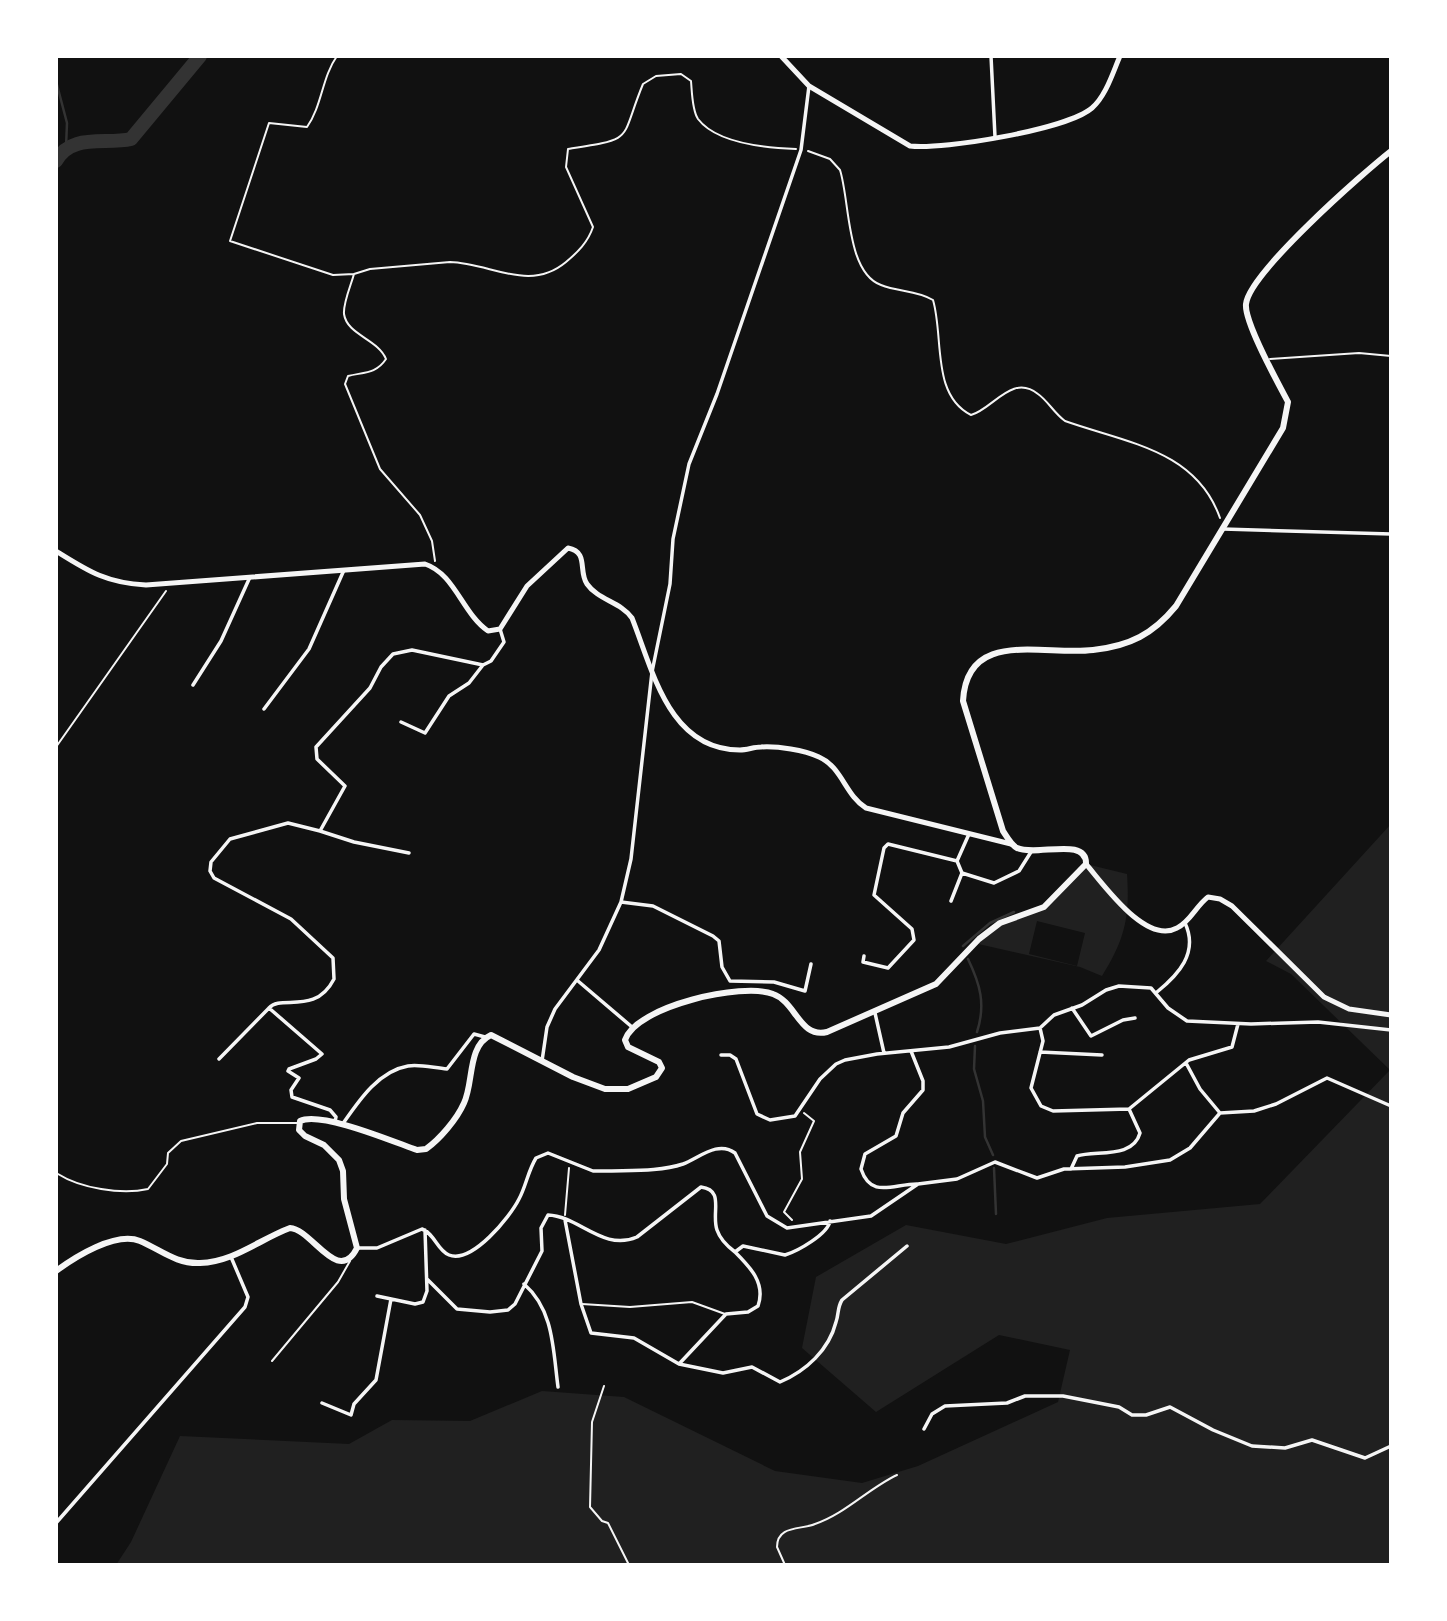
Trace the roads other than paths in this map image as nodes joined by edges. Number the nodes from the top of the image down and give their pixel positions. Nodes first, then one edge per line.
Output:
1 (781, 56) edge
2 (991, 56) edge
3 (1121, 56) edge
4 (809, 86) junction
5 (995, 137) junction
6 (1391, 150) edge
7 (1391, 356) edge
8 (1267, 360) junction
9 (1223, 529) junction
10 (1391, 534) edge
11 (56, 551) edge
12 (344, 570) junction
13 (250, 577) junction
14 (499, 629) junction
15 (483, 665) junction
16 (652, 672) junction
17 (193, 685) dead end
18 (264, 709) dead end
19 (401, 722) dead end
20 (320, 831) junction
21 (969, 834) junction
22 (1012, 844) junction
23 (1031, 851) junction
24 (409, 853) dead end
25 (957, 862) junction
26 (1086, 864) junction
27 (962, 873) junction
28 (951, 901) dead end
29 (621, 902) junction
30 (1185, 923) junction
31 (864, 956) dead end
32 (811, 964) dead end
33 (578, 981) junction
34 (1157, 992) junction
35 (269, 1008) junction
36 (1072, 1008) junction
37 (875, 1013) junction
38 (1391, 1015) edge
39 (1135, 1018) dead end
40 (1238, 1024) junction
41 (632, 1027) junction
42 (1040, 1028) junction
43 (1391, 1030) edge
44 (485, 1037) junction
45 (911, 1051) junction
46 (1040, 1052) junction
47 (884, 1053) junction
48 (720, 1055) dead end
49 (1102, 1055) dead end
50 (219, 1059) dead end
51 (542, 1060) junction
52 (1185, 1063) junction
53 (1391, 1106) edge
54 (1129, 1109) junction
55 (1220, 1113) junction
56 (300, 1124) junction
57 (339, 1124) junction
58 (1071, 1168) junction
59 (58, 1174) dead end
60 (918, 1184) junction
61 (565, 1220) junction
62 (830, 1221) junction
63 (425, 1230) junction
64 (907, 1246) dead end
65 (358, 1248) junction
66 (734, 1252) junction
67 (231, 1257) junction
68 (351, 1257) junction
69 (56, 1271) edge
70 (427, 1279) junction
71 (524, 1284) junction
72 (377, 1296) dead end
73 (390, 1299) junction
74 (581, 1304) junction
75 (726, 1314) junction
76 (272, 1360) dead end
77 (679, 1364) junction
78 (558, 1387) dead end
79 (322, 1403) dead end
80 (923, 1429) dead end
81 (1391, 1446) edge
82 (56, 1523) edge

1 - 4 street
2 - 5 street
3 - 5 street
4 - 5 street
4 - 16 street
6 - 8 main road
7 - 8 lane
8 - 9 main road
9 - 10 street
9 - 22 main road
11 - 13 street
12 - 13 street
12 - 14 street
12 - 18 street
13 - 17 street
14 - 15 street
14 - 16 street
15 - 19 street
15 - 20 street
16 - 21 street
16 - 29 street
20 - 24 street
20 - 35 street
21 - 22 street
21 - 25 street
22 - 23 main road
23 - 26 main road
23 - 27 street
25 - 27 street
25 - 31 street
26 - 30 street
26 - 37 main road
27 - 28 street
29 - 32 street
29 - 33 street
30 - 34 street
30 - 38 street
33 - 41 street
33 - 51 street
34 - 36 street
34 - 40 street
35 - 50 street
35 - 57 street
36 - 39 street
36 - 42 street
37 - 41 main road
37 - 47 street
40 - 43 street
40 - 52 street
41 - 51 main road
42 - 45 street
42 - 46 street
44 - 51 main road
44 - 57 street
44 - 57 main road
45 - 47 street
45 - 60 street
46 - 49 street
46 - 54 street
47 - 48 street
52 - 54 street
52 - 55 street
53 - 55 street
54 - 58 street
55 - 58 street
56 - 57 main road
56 - 59 lane
56 - 65 main road
58 - 60 street
60 - 62 street
61 - 66 street
61 - 71 street
61 - 74 street
62 - 63 street
62 - 66 street
63 - 65 street
63 - 70 street
64 - 77 street
65 - 68 main road
66 - 75 street
67 - 68 main road
67 - 69 main road
67 - 82 street
68 - 76 lane
70 - 71 street
70 - 73 street
71 - 78 street
72 - 73 street
73 - 79 street
74 - 75 lane
74 - 77 street
75 - 77 street
80 - 81 street

